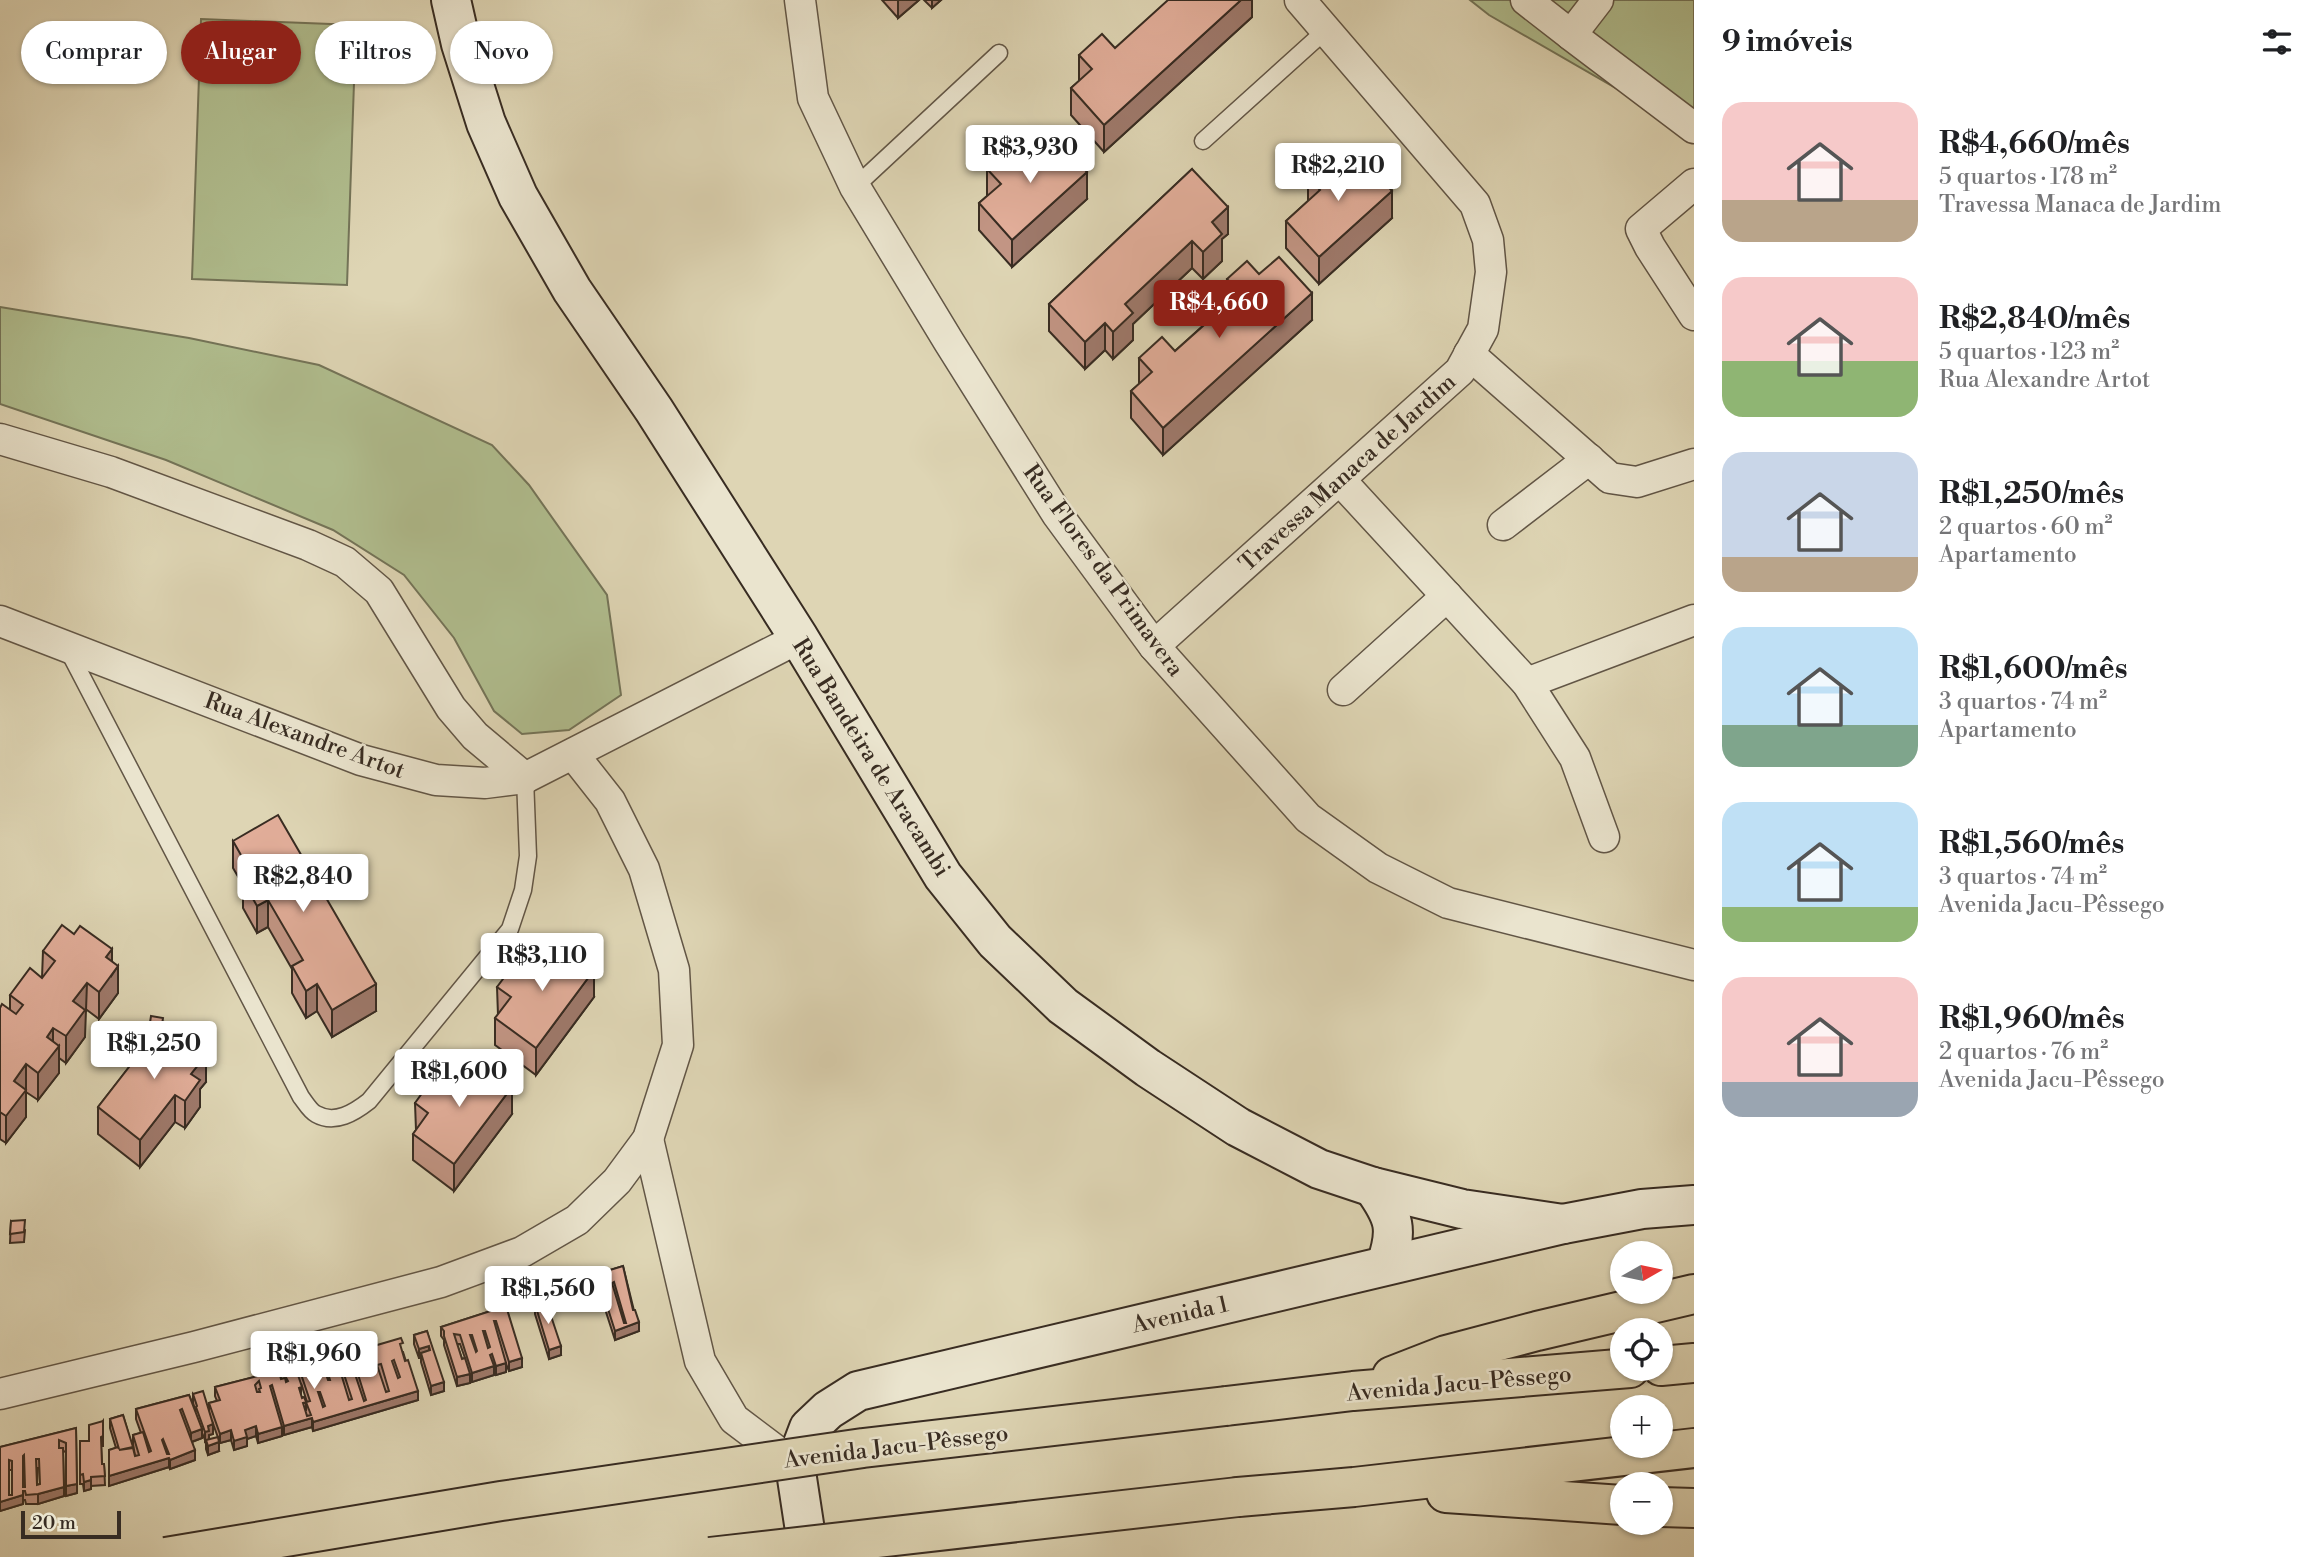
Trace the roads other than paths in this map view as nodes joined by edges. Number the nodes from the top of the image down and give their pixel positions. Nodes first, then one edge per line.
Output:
1 (451, 0) edge
2 (800, 0) edge
3 (1300, 0) edge
4 (1526, 0) edge
5 (1598, 0) edge
6 (1326, 30) junction
7 (1572, 35) junction
8 (999, 53) dead end
9 (1694, 128) edge
10 (1203, 141) dead end
11 (1694, 184) edge
12 (855, 187) junction
13 (1694, 314) edge
14 (1469, 354) junction
15 (0, 439) edge
16 (1588, 459) junction
17 (1694, 464) edge
18 (1340, 480) junction
19 (1503, 525) dead end
20 (1447, 596) junction
21 (1694, 620) edge
22 (0, 621) edge
23 (799, 638) junction
24 (66, 646) junction
25 (1154, 646) junction
26 (1527, 683) junction
27 (1343, 690) dead end
28 (573, 754) junction
29 (525, 778) junction
30 (1604, 837) dead end
31 (1694, 965) edge
32 (648, 1139) junction
33 (1373, 1187) junction
34 (1694, 1205) edge
35 (1563, 1224) junction
36 (1386, 1265) junction
37 (1694, 1294) edge
38 (1694, 1363) edge
39 (1673, 1365) edge
40 (1610, 1370) edge
41 (1353, 1391) junction
42 (0, 1394) edge
43 (1694, 1448) edge
44 (795, 1465) junction
45 (1354, 1487) junction
46 (1610, 1504) edge
47 (1673, 1507) edge
48 (1694, 1508) edge
49 (166, 1557) edge
50 (710, 1557) edge
51 (810, 1557) edge

1 - 23 main road, Rua Bandeira de Aracambi
2 - 12 street, Rua Flores da Primavera
3 - 6 street, Travessa Manaca de Jardim
4 - 7 street
5 - 7 street
6 - 10 lane
6 - 14 street, Travessa Manaca de Jardim
7 - 9 street
8 - 12 lane
11 - 13 street
12 - 25 street, Rua Flores da Primavera
14 - 16 street
14 - 18 street, Travessa Manaca de Jardim
15 - 29 street
16 - 17 street
16 - 19 street
18 - 20 street
18 - 25 street, Travessa Manaca de Jardim
20 - 26 street
20 - 27 street
21 - 26 street
22 - 24 street, Rua Alexandre Artot
23 - 28 street, Rua Alexandre Artot
23 - 33 main road, Rua Bandeira de Aracambi
24 - 29 street, Rua Alexandre Artot
24 - 29 lane
25 - 31 street, Rua Flores da Primavera
26 - 30 street
28 - 29 street, Rua Alexandre Artot
28 - 32 street
32 - 42 street
32 - 44 street
33 - 35 main road, Rua Bandeira de Aracambi
33 - 36 main road
34 - 35 main road, Avenida 1
35 - 36 main road, Avenida 1
36 - 44 main road, Avenida 1
37 - 41 highway
38 - 39 highway
40 - 41 highway, Avenida Jacu-Pêssego
41 - 49 highway, Avenida Jacu-Pêssego, bridge
43 - 45 highway
44 - 51 main road, Avenida 1
45 - 46 highway
45 - 50 highway, bridge
47 - 48 highway

